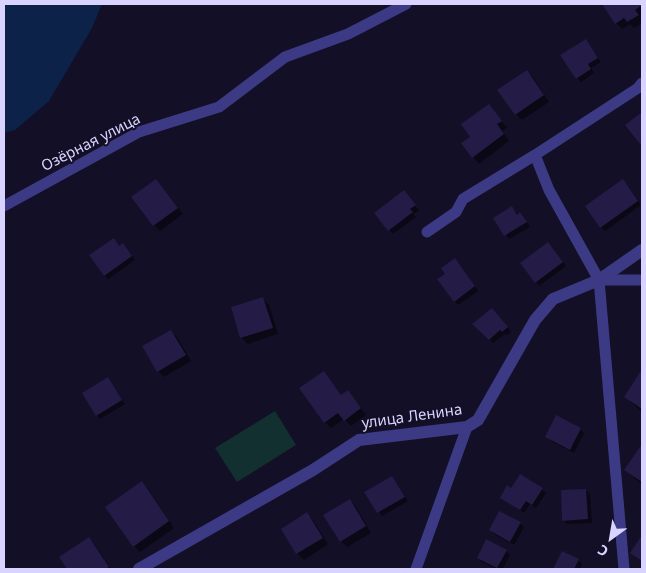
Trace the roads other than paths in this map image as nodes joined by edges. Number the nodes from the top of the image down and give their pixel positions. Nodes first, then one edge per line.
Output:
1 (406, 4) edge
2 (642, 83) edge
3 (534, 155) junction
4 (4, 206) edge
5 (427, 232) dead end
6 (642, 250) edge
7 (599, 280) junction
8 (642, 280) edge
9 (467, 428) junction
10 (139, 569) edge
11 (416, 569) edge
12 (624, 569) edge

1 - 4 street, Озёрная улица
2 - 3 street
3 - 5 street
3 - 7 street
6 - 7 street, улица Ленина
7 - 8 street
7 - 9 street, улица Ленина
7 - 12 street
9 - 10 street, улица Ленина
9 - 11 street

